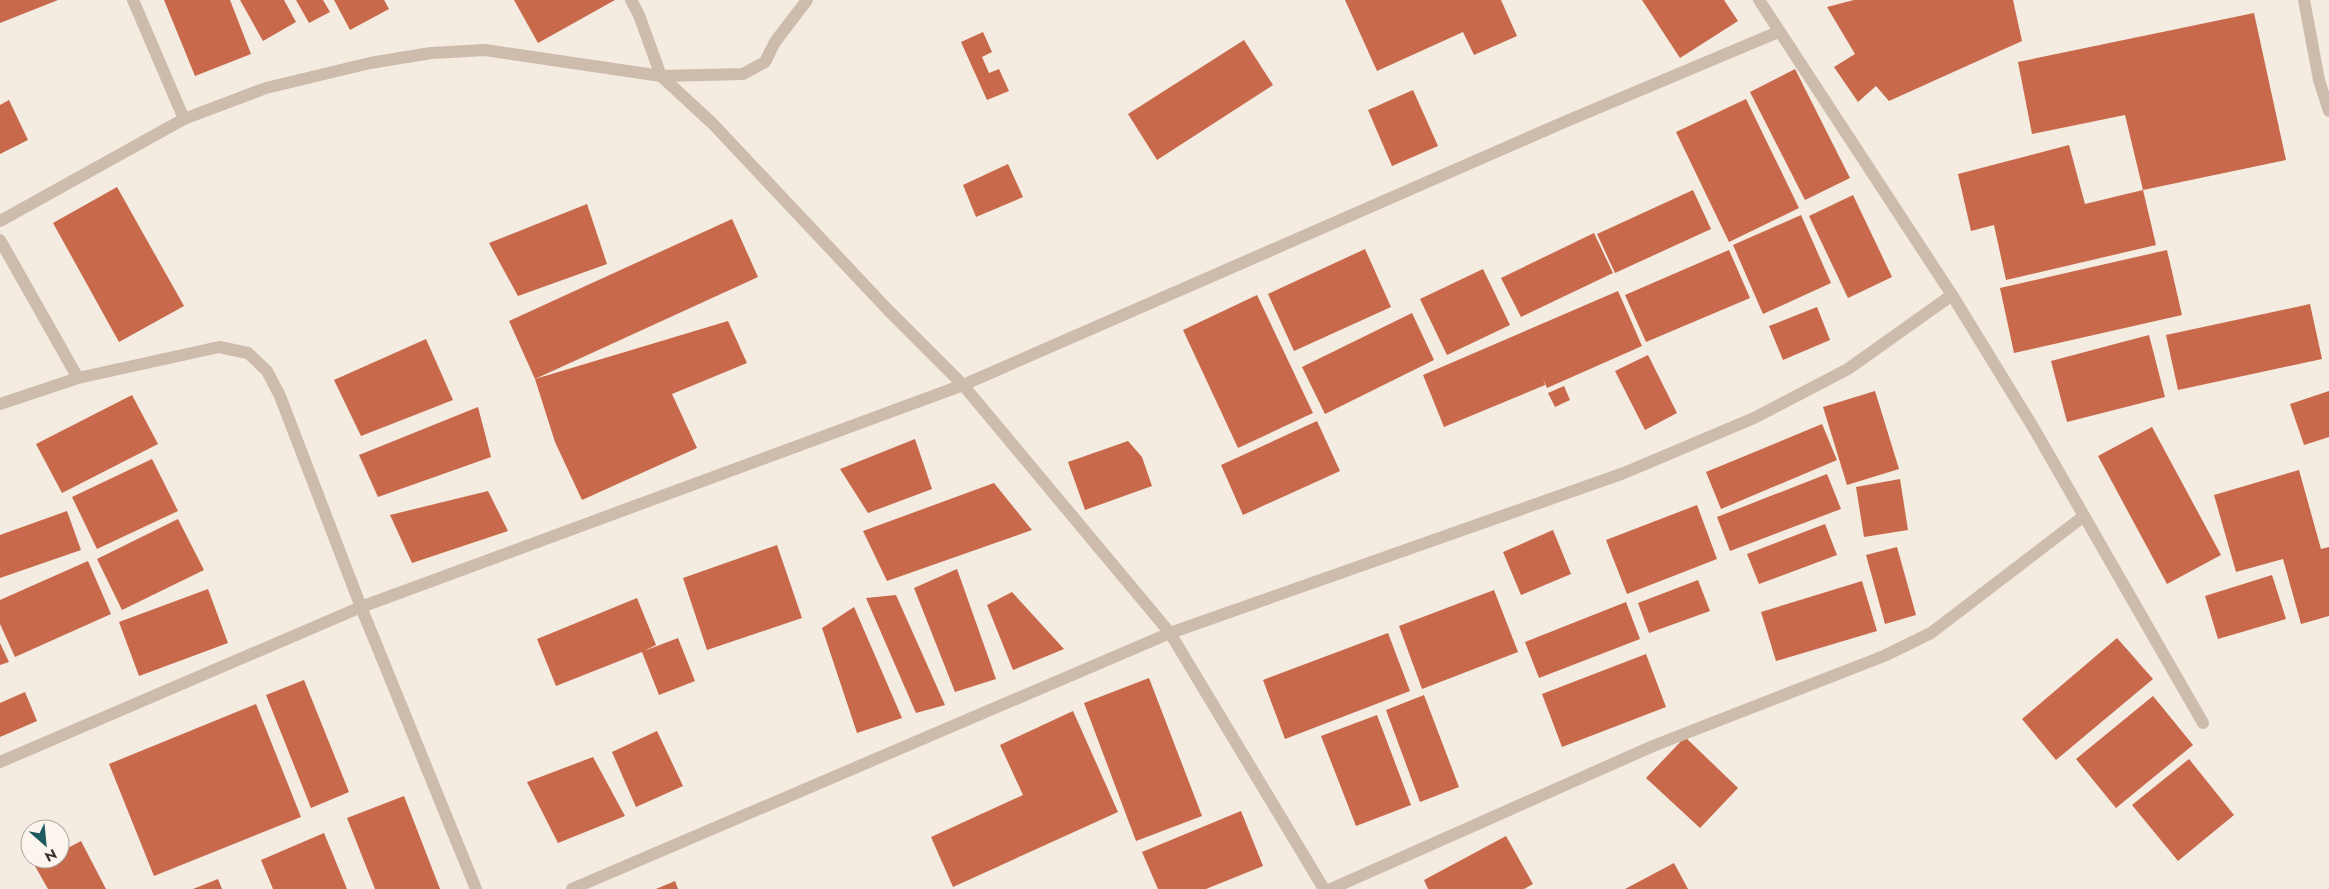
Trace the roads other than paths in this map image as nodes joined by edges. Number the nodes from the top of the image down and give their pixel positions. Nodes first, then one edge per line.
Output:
1 (134, 0) edge
2 (631, 0) edge
3 (807, 0) edge
4 (2304, 0) edge
5 (1763, 1) edge
6 (1778, 32) junction
7 (661, 76) junction
8 (2329, 111) edge
9 (184, 119) junction
10 (0, 221) edge
11 (0, 240) edge
12 (1952, 295) junction
13 (78, 378) junction
14 (963, 385) junction
15 (0, 404) edge
16 (2084, 516) junction
17 (361, 607) junction
18 (1170, 633) junction
19 (2203, 723) dead end
20 (0, 762) edge
21 (476, 889) edge
22 (572, 889) edge
23 (1324, 889) edge
24 (1331, 889) edge

1 - 9 street
2 - 7 street
3 - 7 street
4 - 8 street
5 - 6 street
6 - 12 street
6 - 14 street
7 - 9 street
7 - 14 street
9 - 10 street
11 - 13 street
12 - 16 street
12 - 18 street
13 - 15 street
13 - 17 street
14 - 17 street
14 - 18 street
16 - 19 street
16 - 24 street
17 - 20 street
17 - 21 street
18 - 22 street
18 - 23 street

